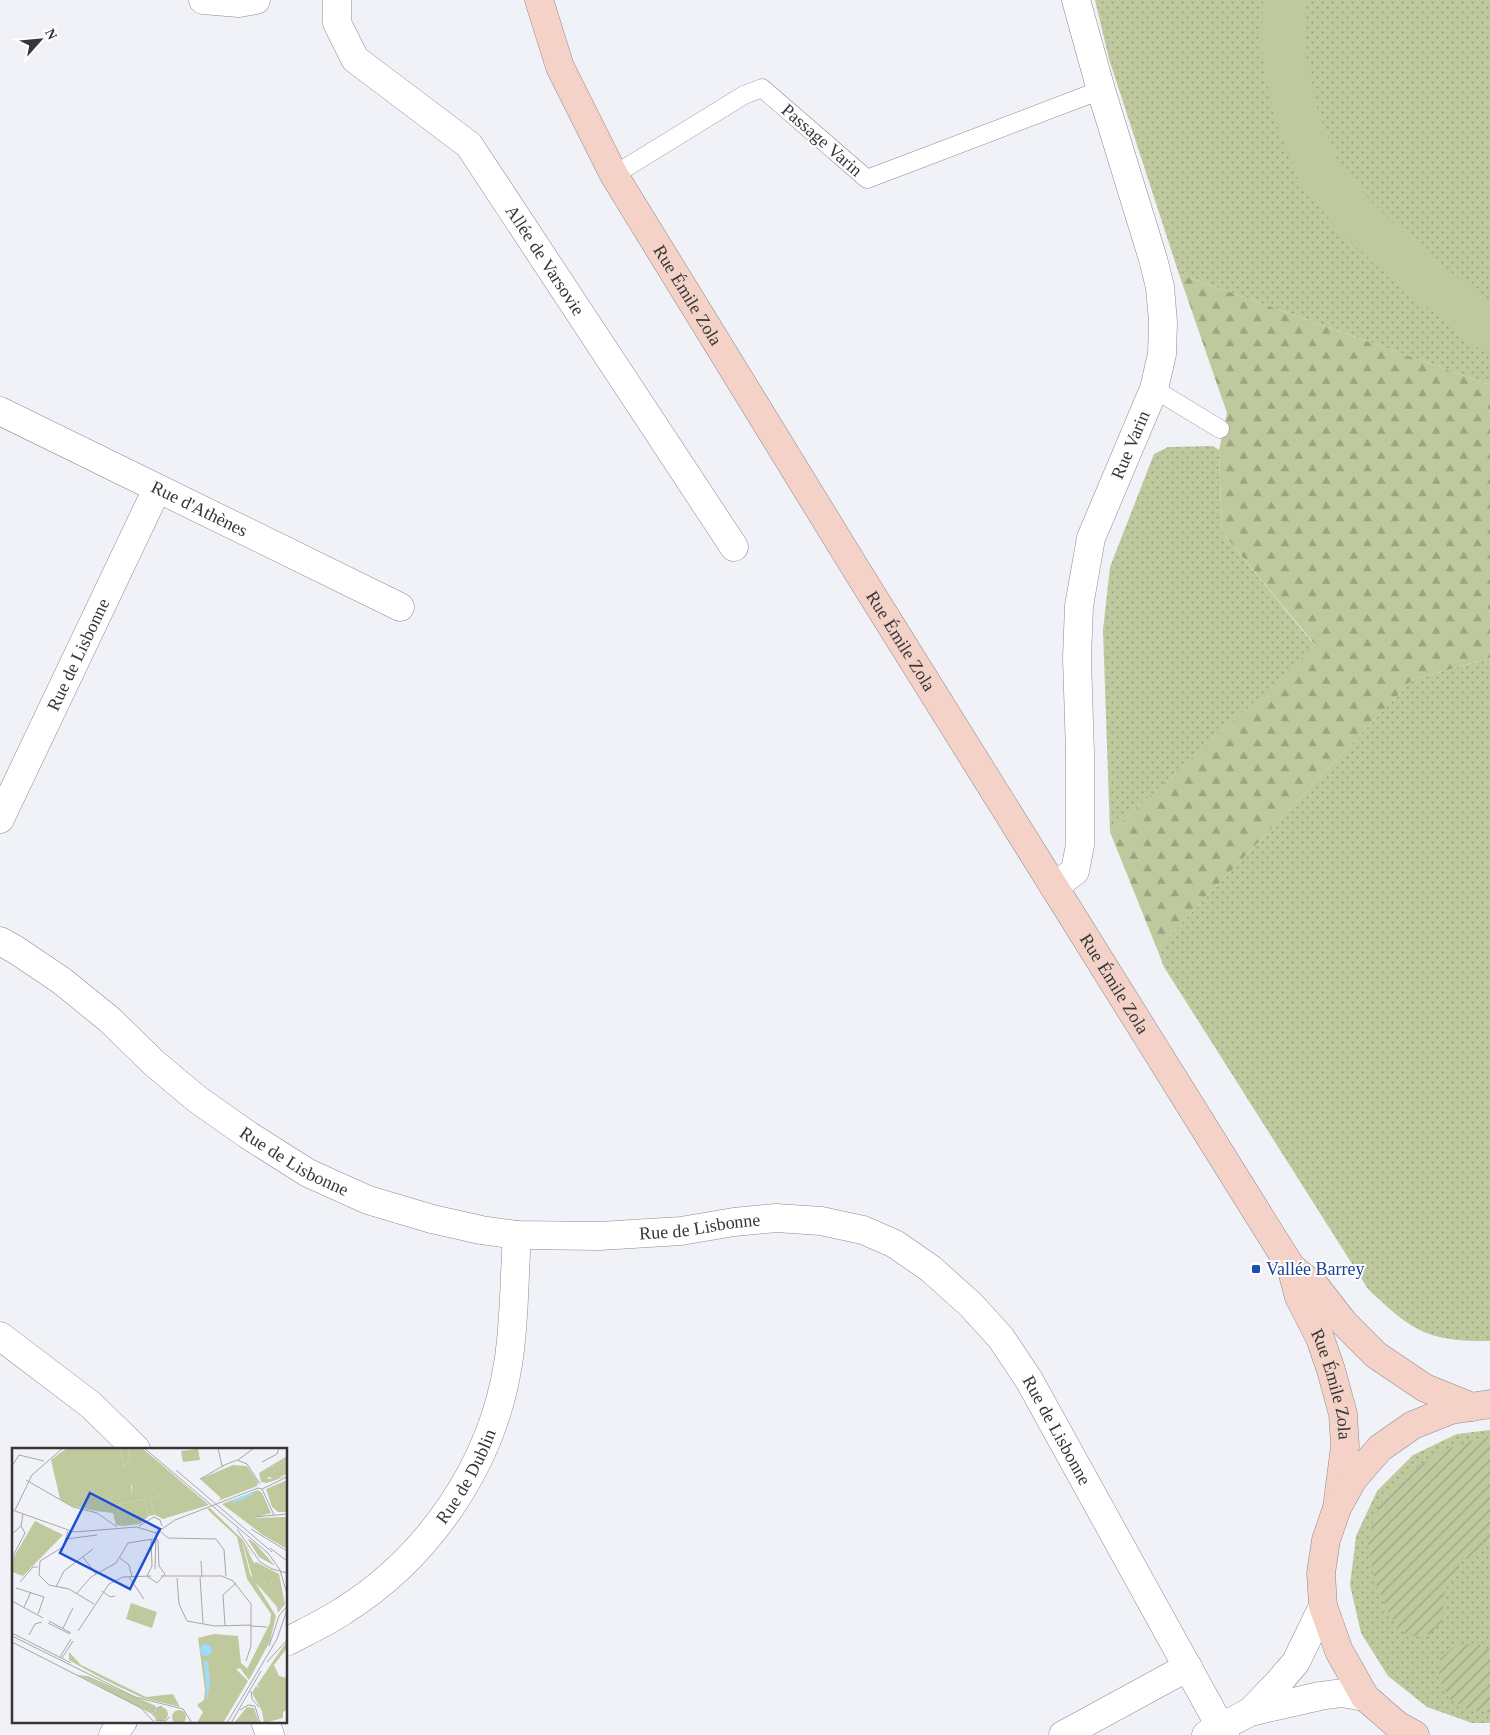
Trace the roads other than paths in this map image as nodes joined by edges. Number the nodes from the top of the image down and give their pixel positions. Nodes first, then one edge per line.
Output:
1 (203, 0) edge
2 (256, 0) edge
3 (337, 0) edge
4 (539, 0) edge
5 (1076, 0) edge
6 (1101, 90) junction
7 (614, 175) junction
8 (1154, 389) junction
9 (0, 410) edge
10 (1220, 429) dead end
11 (157, 488) junction
12 (734, 547) dead end
13 (400, 606) dead end
14 (0, 819) edge
15 (1054, 887) junction
16 (0, 941) edge
17 (516, 1235) junction
18 (1291, 1267) junction
19 (0, 1336) edge
20 (1481, 1406) edge
21 (135, 1448) edge
22 (1337, 1508) junction
23 (1323, 1606) junction
24 (288, 1641) edge
25 (1188, 1667) junction
26 (1365, 1697) junction
27 (1250, 1712) junction
28 (122, 1722) edge
29 (265, 1722) edge
30 (1217, 1732) edge
31 (113, 1735) edge
32 (270, 1735) edge
33 (1063, 1735) edge
34 (1415, 1735) edge

1 - 2 street
3 - 12 street, Allée de Varsovie
4 - 7 main road, Rue Émile Zola
5 - 6 street, Rue Varin
6 - 7 lane, Passage Varin
6 - 8 street, Rue Varin
7 - 15 main road, Rue Émile Zola
8 - 10 lane
8 - 15 street, Rue Varin
9 - 11 street, Rue d'Athènes
11 - 13 street, Rue d'Athènes
11 - 14 street, Rue de Lisbonne
15 - 18 main road, Rue Émile Zola
16 - 17 street, Rue de Lisbonne
17 - 24 street, Rue de Dublin
17 - 25 street, Rue de Lisbonne
18 - 20 main road, Rue Émile Zola
18 - 22 main road, Rue Émile Zola
19 - 21 street
20 - 22 main road
22 - 23 main road
23 - 26 main road
23 - 27 street
25 - 30 street, Rue de Lisbonne
25 - 33 street
26 - 27 street
26 - 34 main road
27 - 30 street
28 - 31 street
29 - 32 street

